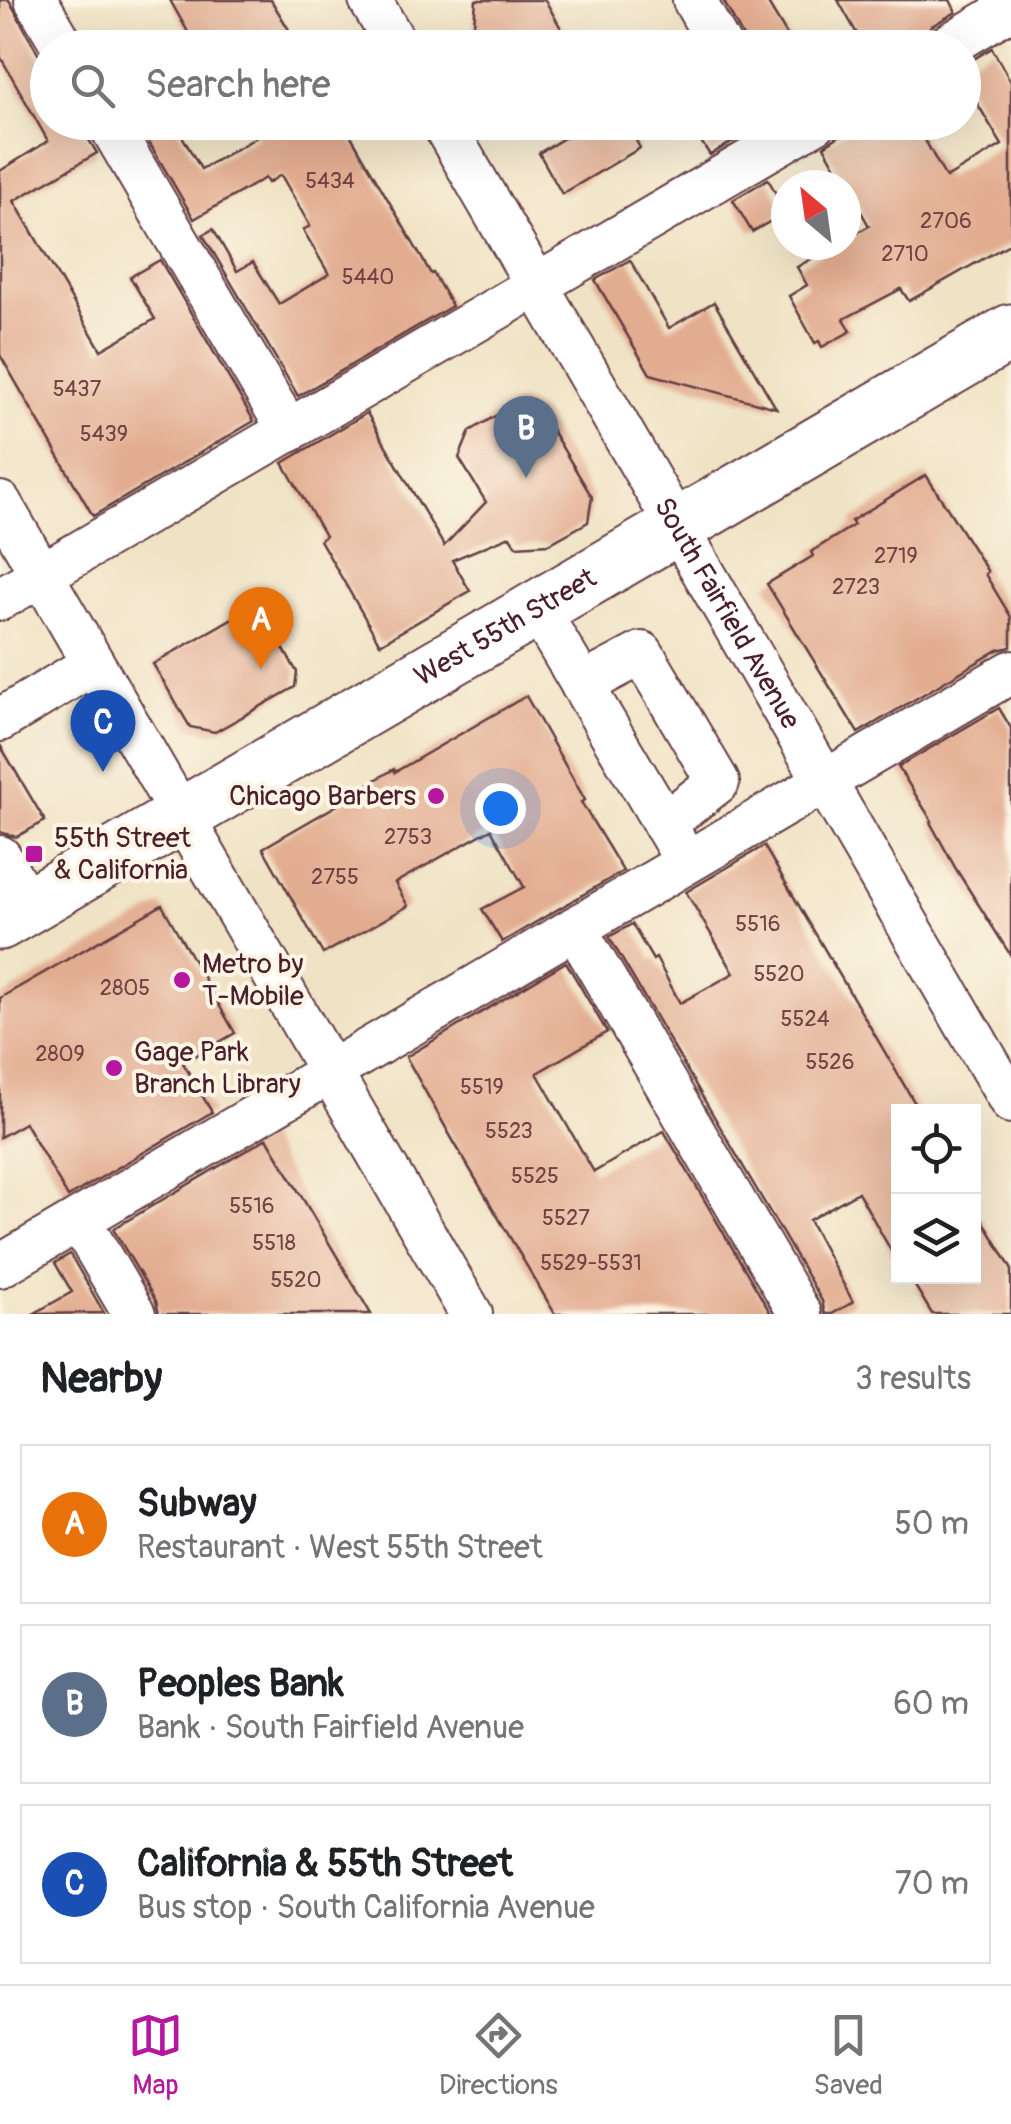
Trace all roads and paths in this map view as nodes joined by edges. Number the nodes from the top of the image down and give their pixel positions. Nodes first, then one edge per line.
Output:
1 (36, 0) edge
2 (370, 0) edge
3 (694, 0) edge
4 (1011, 8) edge
5 (54, 30) edge
6 (388, 30) edge
7 (712, 30) edge
8 (974, 30) edge
9 (118, 140) edge
10 (452, 140) edge
11 (763, 140) edge
12 (536, 286) junction
13 (1011, 332) edge
14 (288, 431) junction
15 (0, 503) edge
16 (678, 528) junction
17 (42, 575) junction
18 (0, 600) edge
19 (538, 610) junction
20 (93, 664) junction
21 (1011, 672) edge
22 (582, 686) junction
23 (0, 720) edge
24 (824, 781) junction
25 (182, 816) junction
26 (664, 824) junction
27 (0, 857) edge
28 (687, 862) junction
29 (14, 914) edge
30 (575, 928) junction
31 (329, 1071) junction
32 (1011, 1102) edge
33 (79, 1220) junction
34 (0, 1266) edge
35 (134, 1314) edge
36 (471, 1314) edge
37 (800, 1314) edge

1 - 5 street
2 - 6 street
3 - 7 street
4 - 8 street
9 - 14 street
10 - 12 street, South Fairfield Avenue
11 - 12 street
12 - 14 street
12 - 16 street, South Fairfield Avenue
13 - 16 main road, West 55th Street
14 - 17 street
15 - 17 street
16 - 19 main road, West 55th Street
16 - 24 street, South Fairfield Avenue
17 - 18 street
17 - 20 street
19 - 22 street
19 - 25 main road, West 55th Street
20 - 23 street
20 - 25 street
21 - 24 street
22 - 26 street
22 - 26 street
24 - 28 street
24 - 32 street, South Fairfield Avenue
25 - 29 main road, West 55th Street
25 - 31 street
26 - 28 street
27 - 29 street
28 - 30 street
30 - 31 street
30 - 37 street
31 - 33 street
31 - 36 street
33 - 34 street
33 - 35 street

